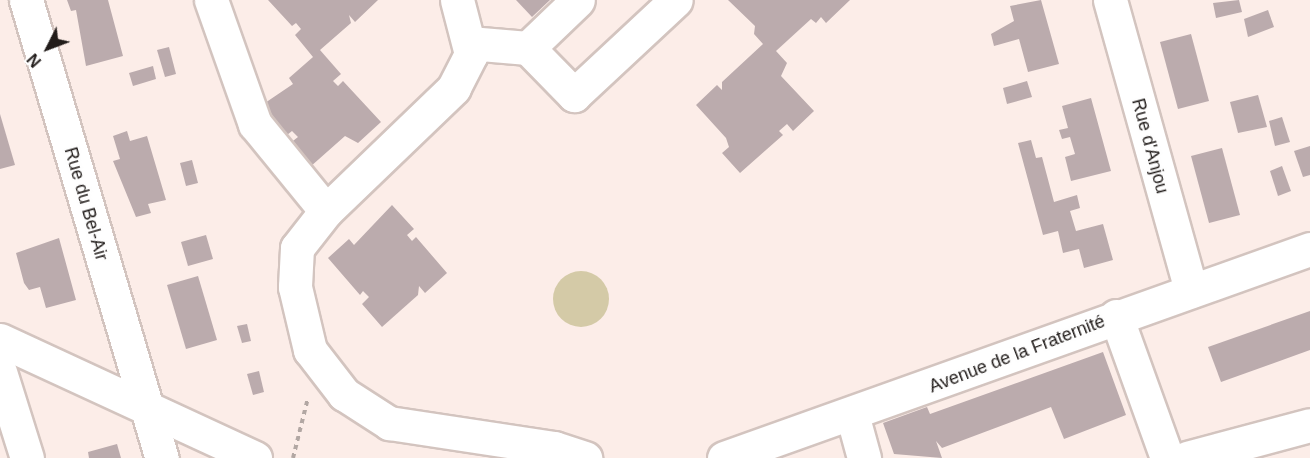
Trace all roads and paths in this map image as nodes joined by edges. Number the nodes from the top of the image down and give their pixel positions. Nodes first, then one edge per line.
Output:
1 (26, 0) edge
2 (211, 0) edge
3 (457, 0) edge
4 (578, 0) edge
5 (676, 0) edge
6 (1110, 0) edge
7 (469, 43) junction
8 (528, 48) junction
9 (327, 211) junction
10 (1310, 249) edge
11 (1191, 291) junction
12 (1116, 316) junction
13 (0, 340) edge
14 (0, 372) edge
15 (333, 378) junction
16 (146, 408) junction
17 (852, 414) junction
18 (1310, 425) edge
19 (27, 458) edge
20 (162, 458) edge
21 (255, 458) edge
22 (293, 458) edge
23 (585, 458) edge
24 (724, 458) edge
25 (864, 458) edge
26 (1167, 458) edge
27 (1187, 458) edge

1 - 16 street, Rue du Bel-Air
2 - 9 street
3 - 7 street
4 - 8 street
5 - 8 street
6 - 11 street, Rue d'Anjou
7 - 8 street
7 - 9 street
9 - 15 street
10 - 11 street, Avenue de la Fraternité
11 - 12 street, Avenue de la Fraternité
12 - 17 street, Avenue de la Fraternité
12 - 26 street
13 - 16 street
14 - 19 street
15 - 22 path
15 - 23 street
16 - 20 street, Rue du Bel-Air
16 - 21 street
17 - 24 street, Avenue de la Fraternité
17 - 25 street
18 - 27 street

